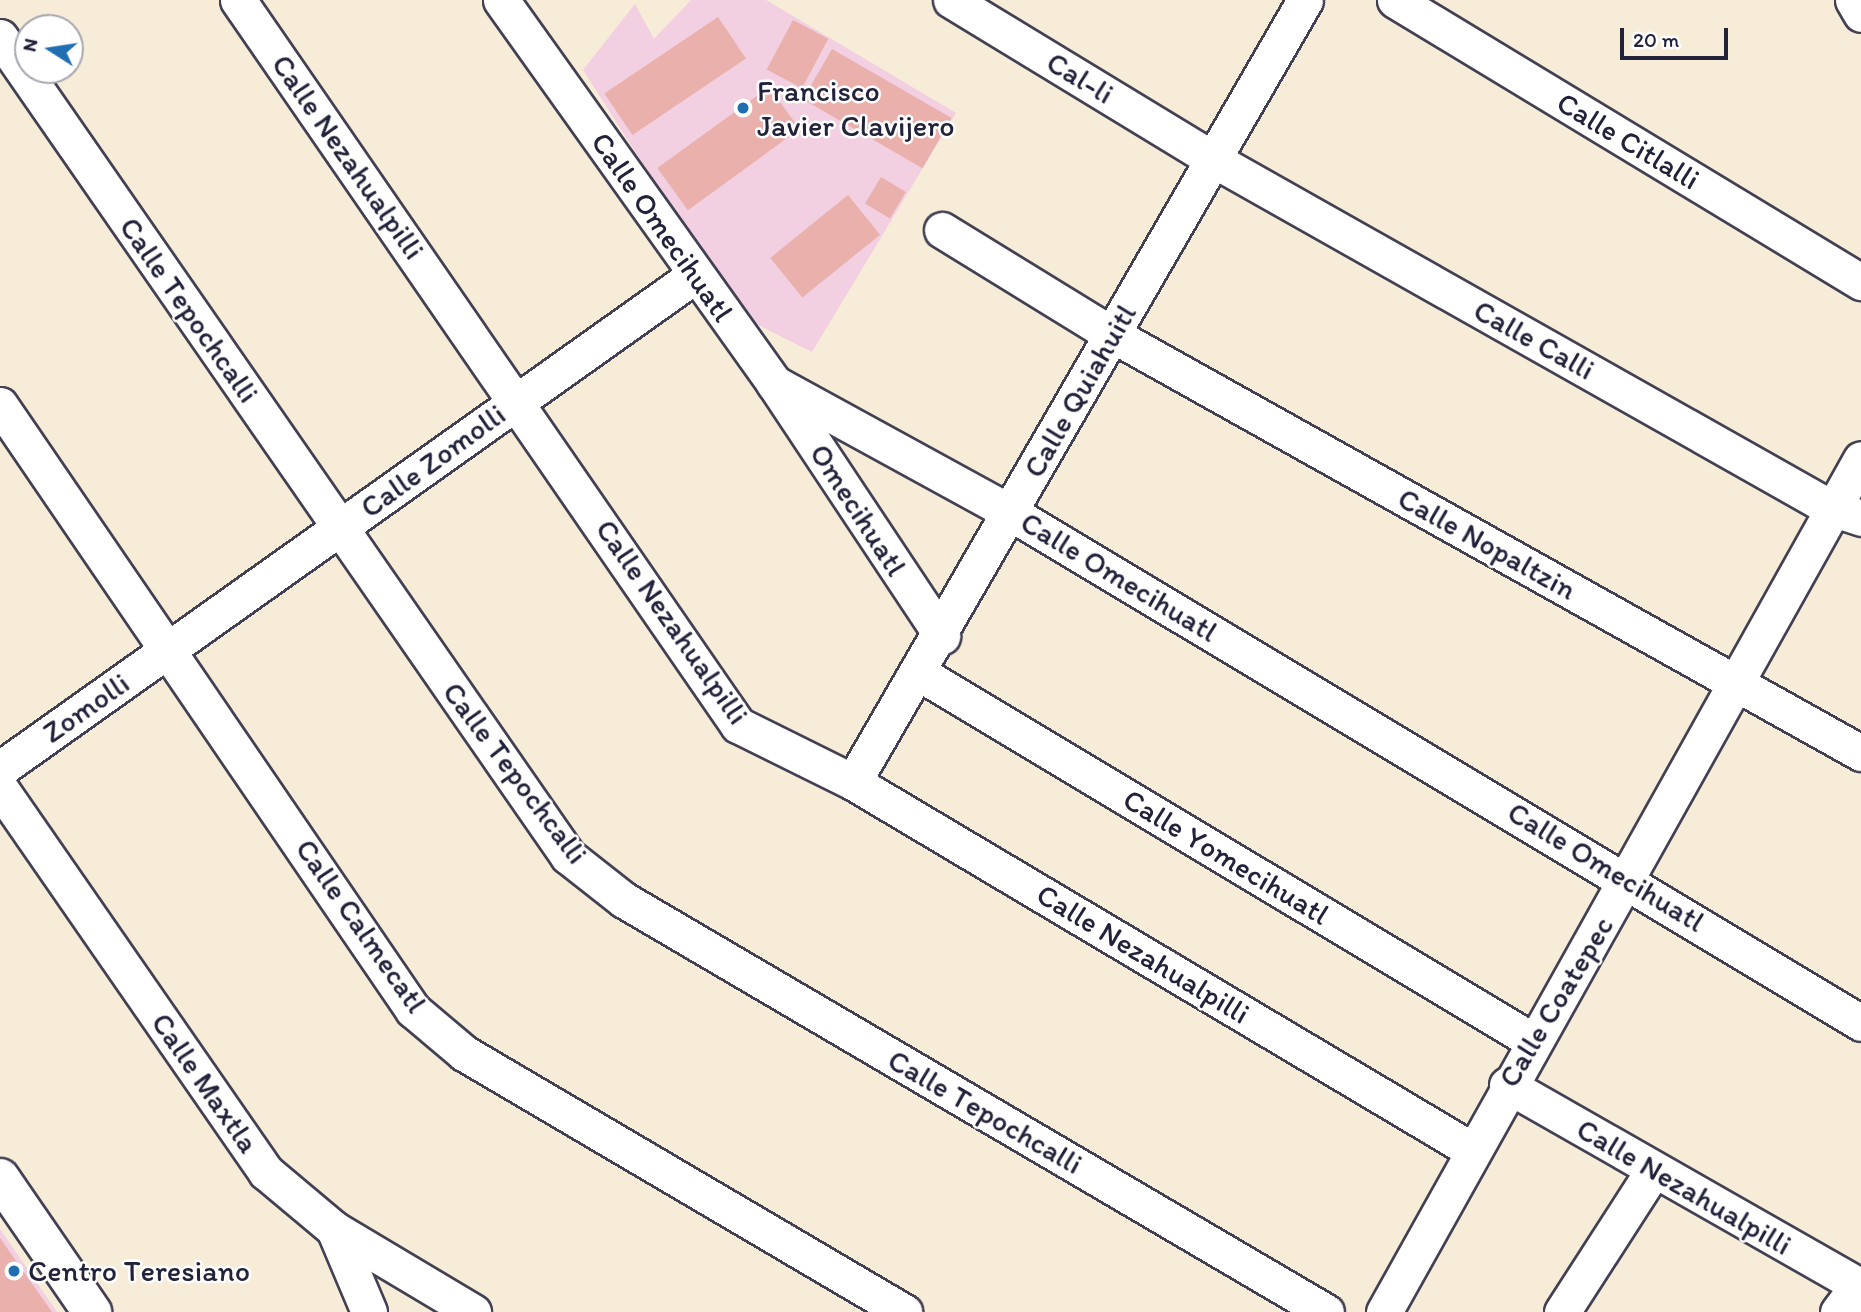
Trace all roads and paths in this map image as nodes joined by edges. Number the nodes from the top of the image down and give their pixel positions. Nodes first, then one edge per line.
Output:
1 (238, 0) edge
2 (501, 0) edge
3 (951, 0) edge
4 (1305, 0) edge
5 (1395, 0) edge
6 (1853, 0) edge
7 (1861, 15) edge
8 (0, 37) edge
9 (1209, 157) junction
10 (942, 230) dead end
11 (695, 275) junction
12 (1861, 282) edge
13 (1113, 335) junction
14 (774, 383) junction
15 (519, 399) junction
16 (0, 405) edge
17 (1861, 459) edge
18 (1011, 513) junction
19 (1846, 513) edge
20 (340, 528) junction
21 (942, 636) junction
22 (172, 648) junction
23 (919, 673) junction
24 (1736, 685) junction
25 (1861, 753) edge
26 (0, 769) edge
27 (853, 782) junction
28 (0, 788) edge
29 (1629, 879) junction
30 (1861, 1023) edge
31 (1533, 1041) junction
32 (1507, 1086) junction
33 (1470, 1149) junction
34 (1653, 1171) junction
35 (0, 1178) edge
36 (334, 1229) junction
37 (1852, 1295) edge
38 (92, 1312) edge
39 (369, 1312) edge
40 (474, 1312) edge
41 (904, 1312) edge
42 (1326, 1312) edge
43 (1384, 1312) edge
44 (1562, 1312) edge

1 - 15 street, Calle Nezahualpilli
2 - 11 street, Calle Omecihuatl
3 - 9 street, Cal-li
4 - 9 street, Calle Quiahuitl
5 - 12 street, Calle Citlalli
6 - 7 street
8 - 20 street, Calle Tepochcalli
9 - 13 street, Calle Quiahuitl
9 - 19 street, Calle Calli
10 - 13 street, Calle Nopaltzin
11 - 14 street, Calle Omecihuatl
11 - 15 street, Calle Zomolli
13 - 18 street, Calle Quiahuitl
13 - 24 street, Calle Nopaltzin
14 - 18 street, Calle Omecihuatl
14 - 21 street, Omecihuatl
15 - 20 street, Calle Zomolli
15 - 27 street, Calle Nezahualpilli
16 - 22 street, Calle Calmecatl
17 - 19 street, Calle Coatepec
18 - 21 street, Calle Quiahuitl
18 - 29 street, Calle Omecihuatl
19 - 24 street, Calle Coatepec
20 - 22 street, Calle Zomolli
20 - 42 street, Calle Tepochcalli
21 - 23 street, Calle Quiahuitl
22 - 26 street, Zomolli
22 - 41 street, Calle Calmecatl
23 - 27 street, Calle Quiahuitl
23 - 31 street, Calle Yomecihuatl
24 - 25 street, Calle Nopaltzin
24 - 29 street, Calle Coatepec
27 - 33 street, Calle Nezahualpilli
28 - 36 street, Calle Maxtla
29 - 30 street, Calle Omecihuatl
29 - 31 street, Calle Coatepec
31 - 32 street, Calle Coatepec
32 - 33 street, Calle Coatepec
32 - 34 street, Calle Nezahualpilli
33 - 43 street, Calle Coatepec
34 - 37 street, Calle Nezahualpilli
34 - 44 street
35 - 38 street
36 - 39 street
36 - 40 street, Calle Maxtla

